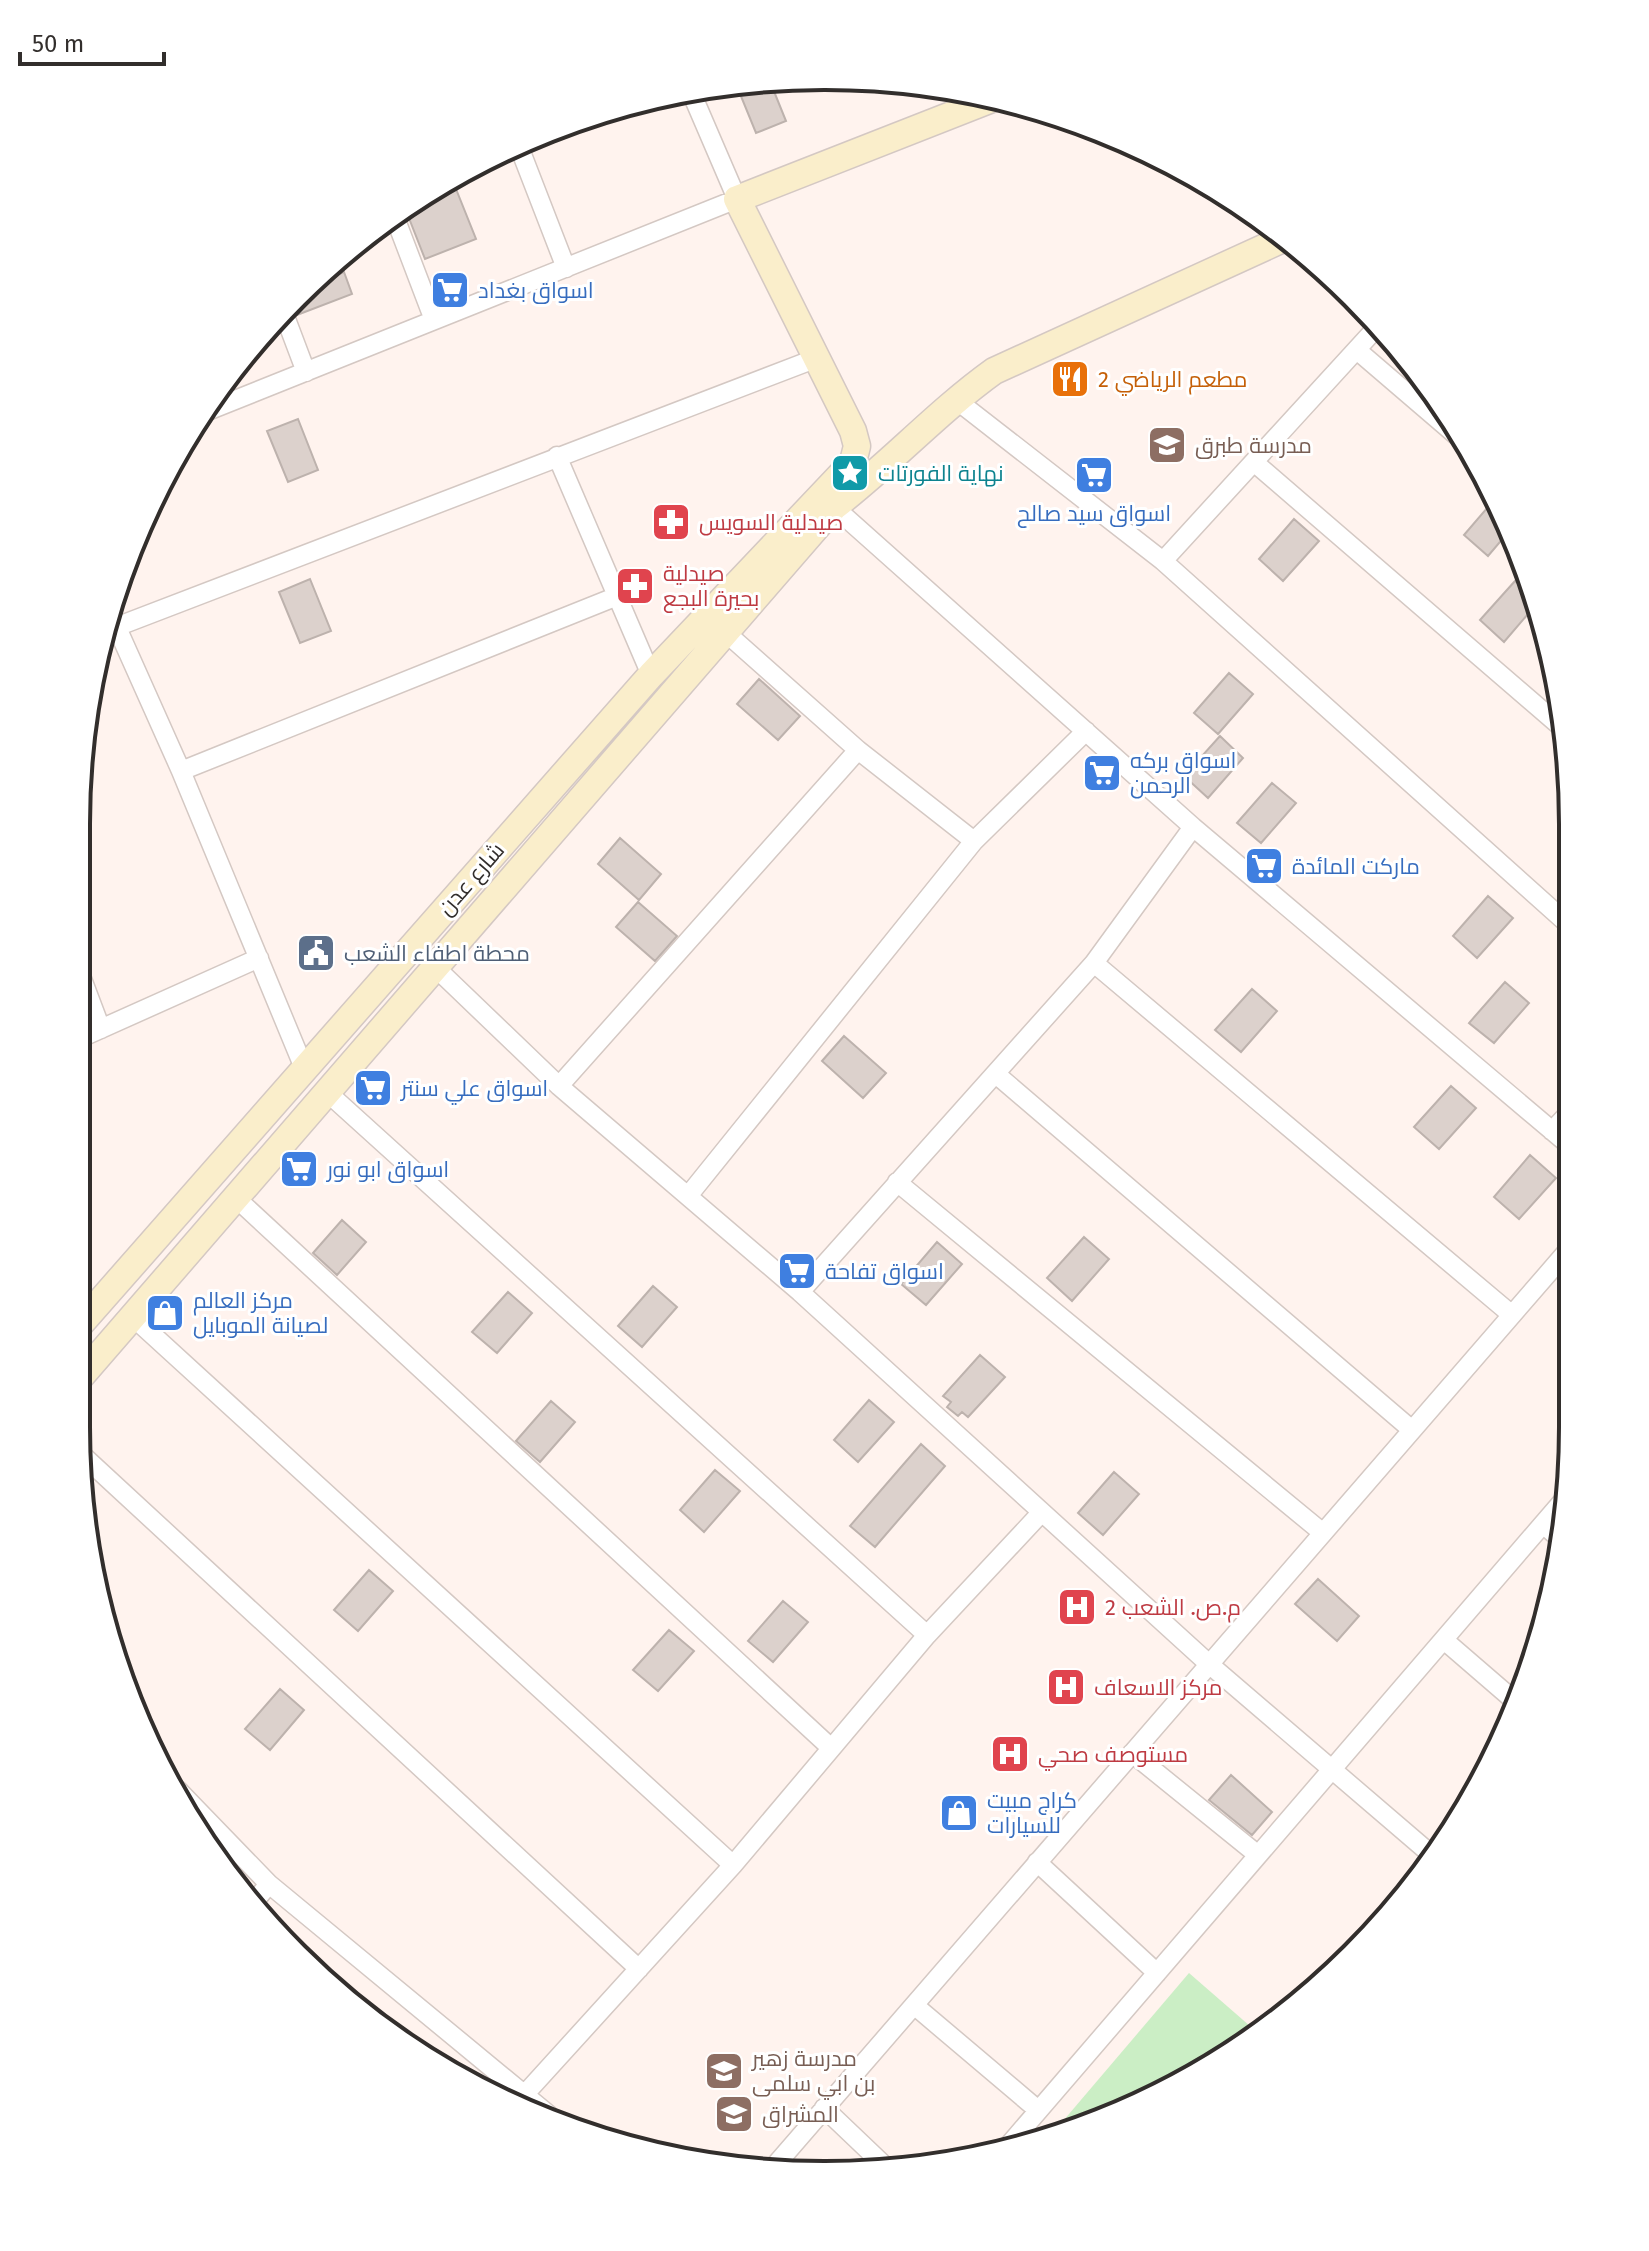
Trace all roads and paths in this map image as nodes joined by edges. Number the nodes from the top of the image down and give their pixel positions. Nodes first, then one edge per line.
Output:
1 (695, 102) edge
2 (975, 106) edge
3 (522, 156) edge
4 (737, 199) junction
5 (398, 227) edge
6 (1274, 243) edge
7 (566, 268) junction
8 (434, 320) junction
9 (288, 323) edge
10 (1371, 334) edge
11 (1358, 351) junction
12 (817, 358) junction
13 (306, 372) junction
14 (955, 399) junction
15 (225, 401) edge
16 (1436, 418) edge
17 (557, 456) junction
18 (1255, 463) junction
19 (834, 507) junction
20 (1163, 561) junction
21 (615, 597) junction
22 (120, 617) edge
23 (117, 628) edge
24 (724, 631) junction
25 (651, 675) junction
26 (1551, 718) edge
27 (1086, 731) junction
28 (858, 750) junction
29 (181, 771) junction
30 (1193, 827) junction
31 (974, 841) junction
32 (1559, 916) edge
33 (259, 958) junction
34 (1094, 963) junction
35 (436, 968) junction
36 (375, 988) junction
37 (410, 999) junction
38 (90, 1000) edge
39 (101, 1029) junction
40 (90, 1034) edge
41 (304, 1068) junction
42 (997, 1075) junction
43 (559, 1086) junction
44 (328, 1093) junction
45 (1559, 1124) edge
46 (1552, 1131) junction
47 (1559, 1137) edge
48 (897, 1182) junction
49 (688, 1196) junction
50 (236, 1198) junction
51 (1559, 1261) edge
52 (800, 1292) junction
53 (90, 1313) edge
54 (1512, 1315) junction
55 (133, 1317) junction
56 (90, 1366) edge
57 (1412, 1430) junction
58 (92, 1464) edge
59 (1554, 1511) edge
60 (1041, 1513) junction
61 (1543, 1524) junction
62 (1551, 1531) edge
63 (1323, 1533) junction
64 (927, 1635) junction
65 (1444, 1640) junction
66 (1209, 1664) junction
67 (1508, 1695) edge
68 (830, 1747) junction
69 (1132, 1753) junction
70 (1333, 1768) junction
71 (200, 1812) edge
72 (1425, 1849) edge
73 (1258, 1855) junction
74 (1037, 1862) junction
75 (733, 1865) junction
76 (269, 1884) junction
77 (259, 1895) edge
78 (639, 1969) junction
79 (1157, 1973) junction
80 (914, 2005) junction
81 (525, 2094) junction
82 (531, 2100) edge
83 (824, 2108) junction
84 (1038, 2110) junction
85 (1017, 2135) edge
86 (780, 2159) edge
87 (877, 2159) edge

1 - 4 street
2 - 4 street
3 - 7 street
4 - 7 street
4 - 12 street
5 - 8 street
6 - 14 street, شارع عدن
7 - 8 street
8 - 13 street
9 - 13 street
10 - 11 street
11 - 16 street
11 - 18 street
12 - 17 street
12 - 25 street, شارع عدن
13 - 15 street
14 - 19 street, شارع عدن
14 - 20 street
17 - 21 street
17 - 22 street
18 - 20 street
18 - 26 street
19 - 24 street, شارع عدن
19 - 27 street
20 - 32 street
21 - 25 street
21 - 29 street
23 - 29 street
24 - 28 street
24 - 35 street, شارع عدن
25 - 36 street, شارع عدن
27 - 30 street
27 - 31 street
28 - 31 street
28 - 43 street
29 - 33 street
30 - 34 street
30 - 46 street
31 - 49 street
33 - 39 street
33 - 41 street
34 - 42 street
34 - 54 street
35 - 37 street, شارع عدن
35 - 43 street
36 - 37 street
36 - 41 street, شارع عدن
37 - 44 street, شارع عدن
38 - 39 street
39 - 40 street
41 - 53 street, شارع عدن
42 - 48 street
42 - 57 street
43 - 49 street
44 - 50 street, شارع عدن
44 - 64 street
45 - 46 street
46 - 47 street
48 - 52 street
48 - 63 street
49 - 52 street
50 - 55 street, شارع عدن
50 - 68 street
51 - 54 street
52 - 60 street
54 - 57 street
55 - 56 street, شارع عدن
55 - 75 street
57 - 63 street
58 - 78 street
59 - 61 street
60 - 64 street
60 - 66 street
61 - 62 street
61 - 65 street
63 - 66 street
64 - 68 street
65 - 67 street
65 - 70 street
66 - 69 street
66 - 70 street
68 - 75 street
69 - 73 street
69 - 74 street
70 - 72 street
70 - 73 street
71 - 76 street
73 - 79 street
74 - 79 street
74 - 80 street
75 - 78 street
76 - 77 street
76 - 81 street
78 - 81 street
79 - 84 street
80 - 83 street
80 - 84 street
81 - 82 street
83 - 86 street
83 - 87 street
84 - 85 street

